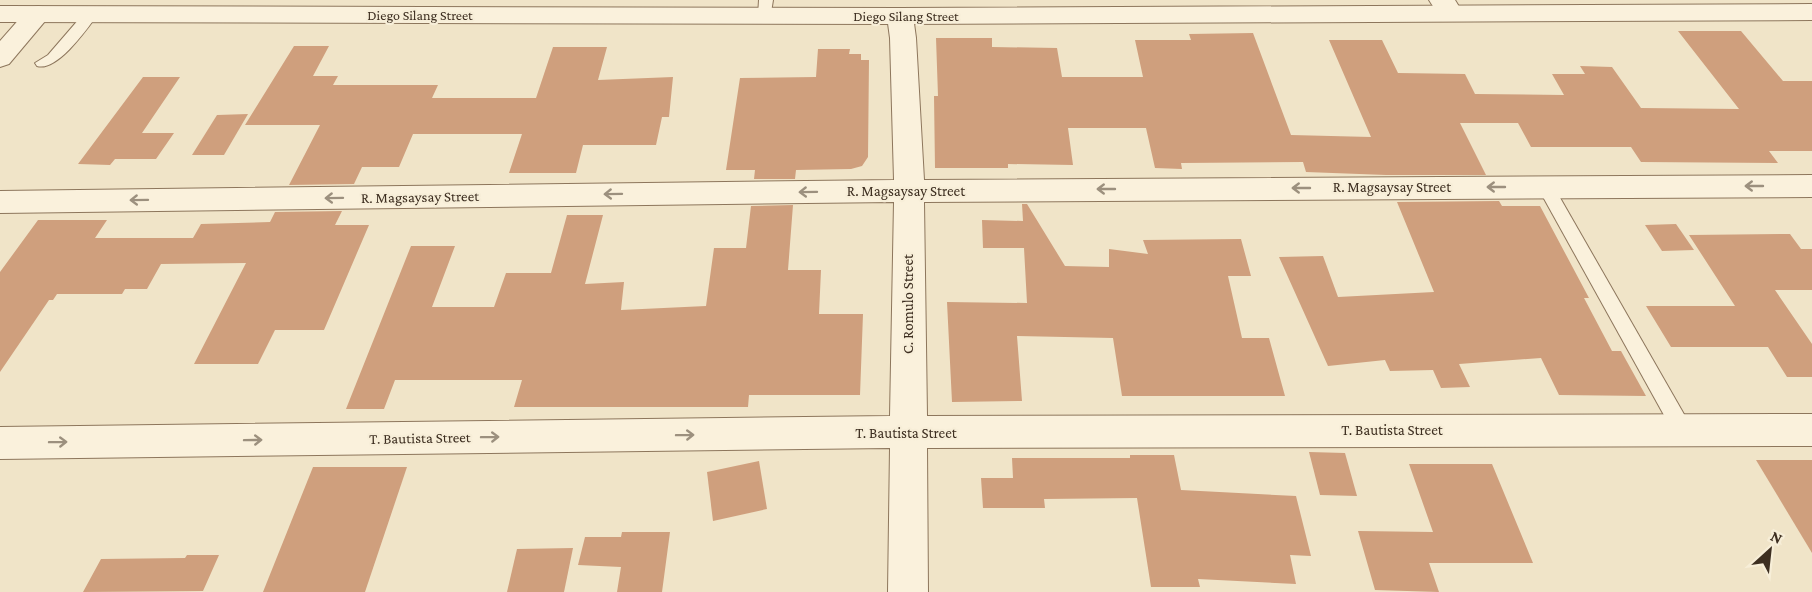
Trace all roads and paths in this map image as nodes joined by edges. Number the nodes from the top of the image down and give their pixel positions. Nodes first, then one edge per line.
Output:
1 (1446, 6) edge
2 (765, 8) edge
3 (1812, 12) edge
4 (0, 14) edge
5 (38, 14) junction
6 (91, 14) junction
7 (900, 16) junction
8 (0, 58) edge
9 (42, 63) dead end
10 (1545, 186) junction
11 (1812, 186) edge
12 (909, 191) junction
13 (0, 202) edge
14 (1682, 429) junction
15 (1812, 430) edge
16 (907, 432) junction
17 (0, 443) edge
18 (908, 592) edge

1 - 3 street, Diego Silang Street
1 - 7 street, Diego Silang Street
2 - 6 street, Diego Silang Street
2 - 7 street, Diego Silang Street
4 - 5 street, Diego Silang Street
5 - 6 street, Diego Silang Street
5 - 8 street
6 - 9 lane
7 - 12 street, C. Romulo Street
11 -> 10 street, R. Magsaysay Street
10 -> 12 street, R. Magsaysay Street
10 - 14 lane
12 -> 13 street, R. Magsaysay Street
12 - 16 street, C. Romulo Street
14 - 15 street, T. Bautista Street
14 - 16 street, T. Bautista Street
17 -> 16 street, T. Bautista Street
16 - 18 street, C. Romulo Street

